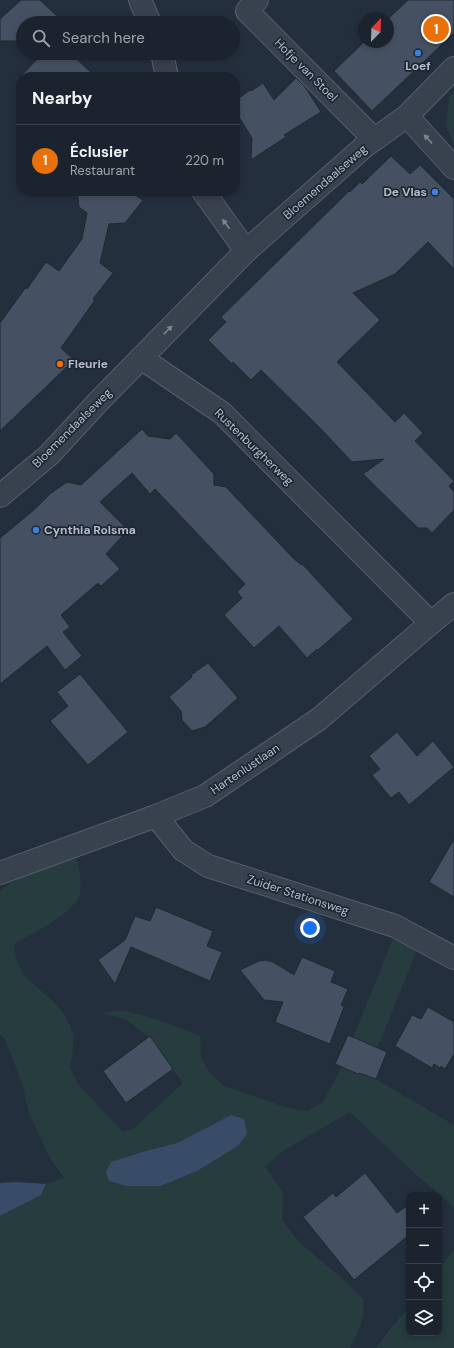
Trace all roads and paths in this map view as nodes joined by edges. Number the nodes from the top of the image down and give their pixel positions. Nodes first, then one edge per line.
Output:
1 (140, 0) edge
2 (257, 0) edge
3 (147, 16) edge
4 (163, 60) edge
5 (454, 68) edge
6 (166, 72) edge
7 (407, 116) junction
8 (374, 139) junction
9 (454, 168) edge
10 (206, 196) edge
11 (246, 251) junction
12 (141, 358) junction
13 (0, 496) edge
14 (454, 604) edge
15 (430, 623) junction
16 (156, 816) junction
17 (0, 873) edge
18 (454, 958) edge

1 - 3 street
2 - 8 street, Hofje van Stoel
4 - 6 street
5 - 7 street, Bloemendaalseweg
7 - 8 street, Bloemendaalseweg
9 -> 7 street
8 - 11 street, Bloemendaalseweg
11 -> 10 street
12 -> 11 street
12 - 13 street, Bloemendaalseweg
12 - 15 street, Rustenburgherweg
14 - 15 street, Hartenlustlaan
15 - 16 street, Hartenlustlaan
16 - 17 street, Hartenlustlaan
16 - 18 street, Zuider Stationsweg

